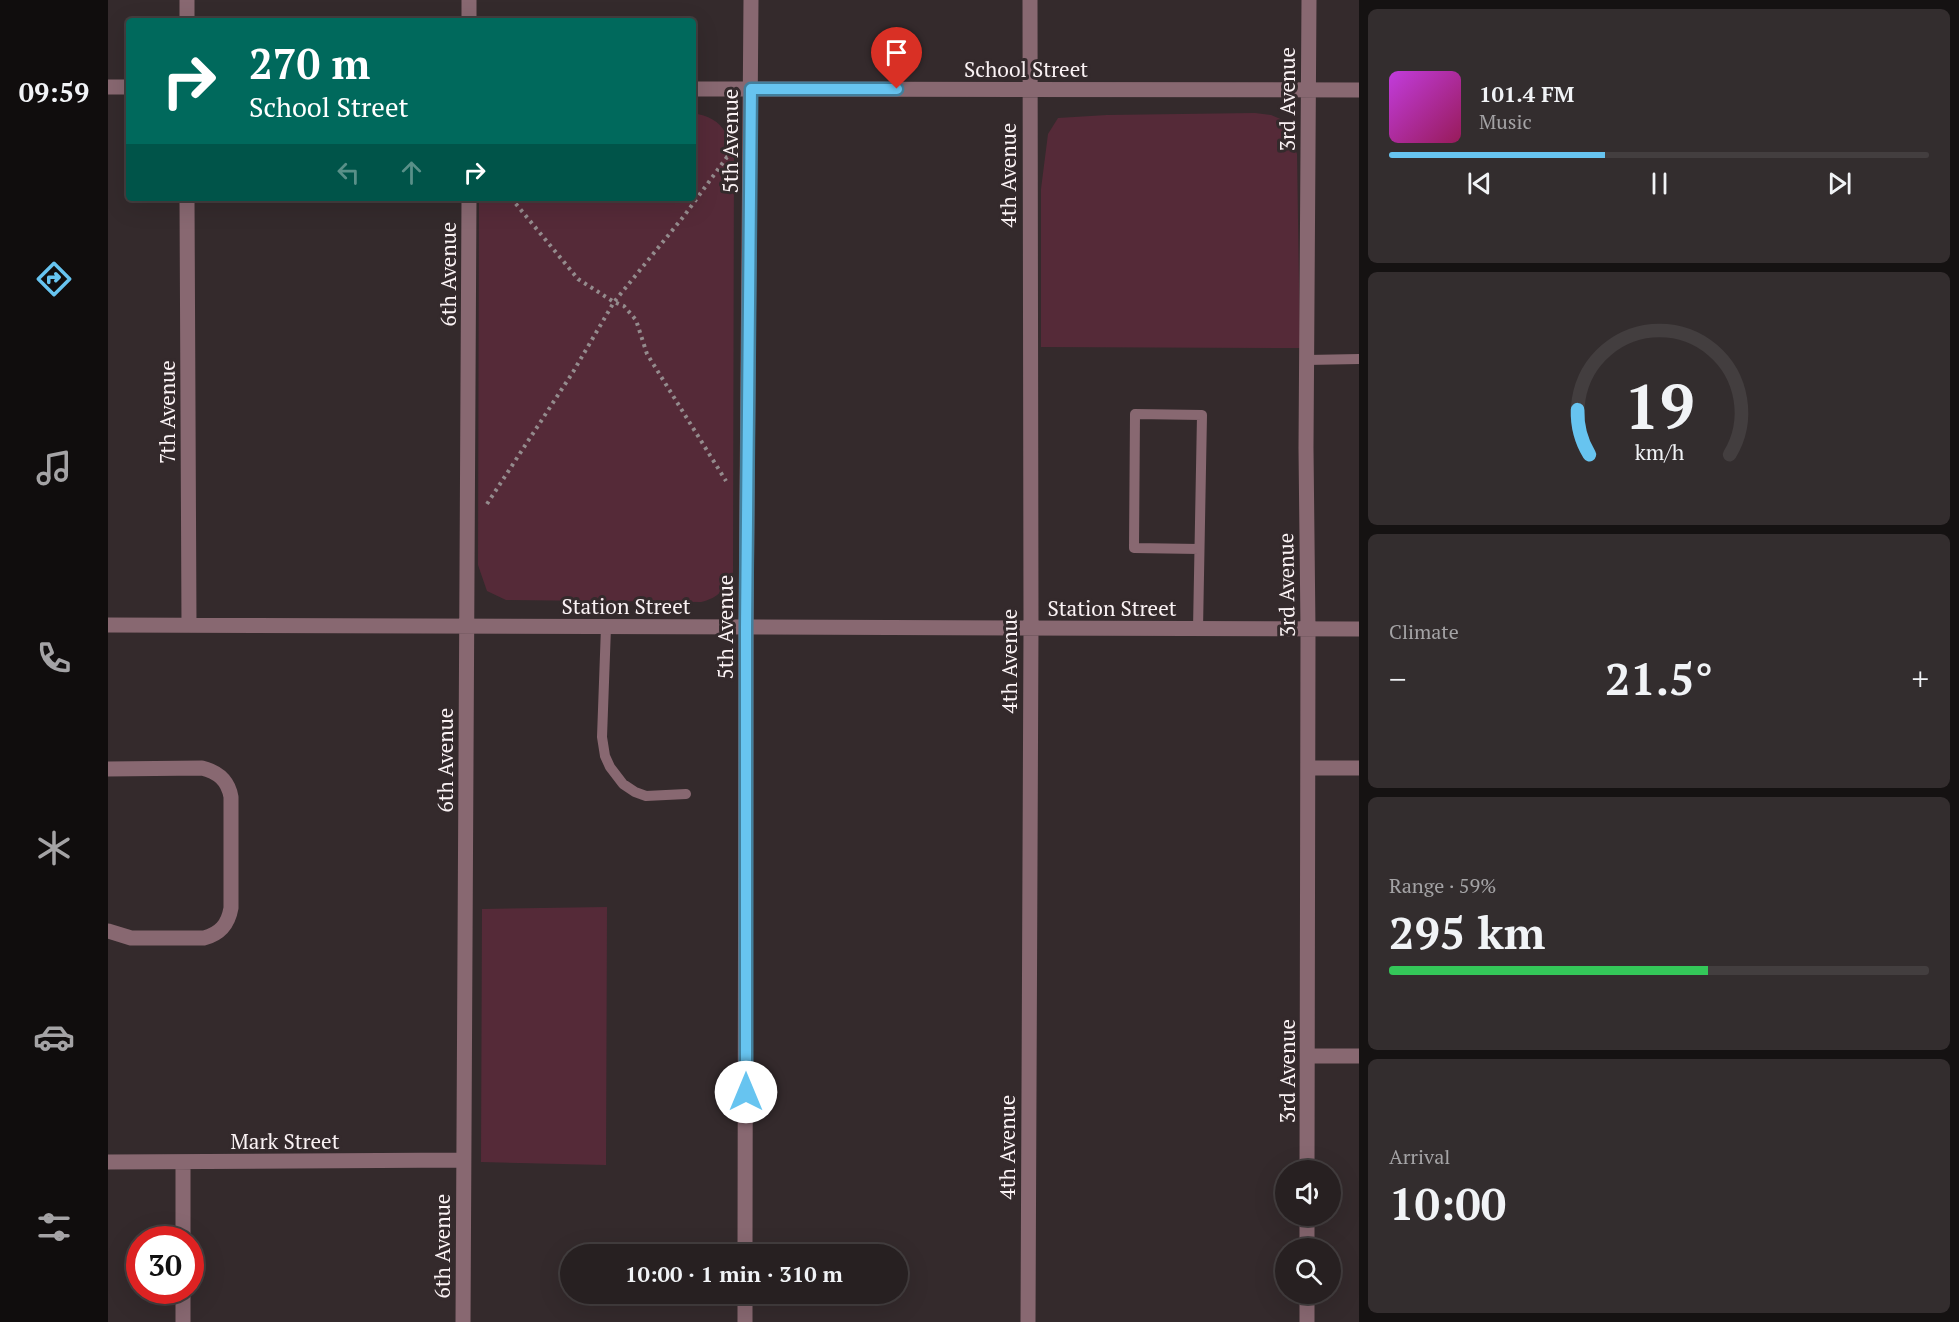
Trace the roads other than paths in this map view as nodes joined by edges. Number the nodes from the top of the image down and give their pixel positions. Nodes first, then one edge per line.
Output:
1 (187, 0) edge
2 (469, 0) edge
3 (751, 0) edge
4 (1030, 0) edge
5 (1309, 0) edge
6 (187, 18) edge
7 (469, 18) edge
8 (108, 87) edge
9 (126, 87) edge
10 (696, 89) edge
11 (751, 89) junction
12 (1029, 90) junction
13 (1309, 90) junction
14 (1359, 90) edge
15 (187, 201) edge
16 (469, 201) edge
17 (1359, 359) edge
18 (1307, 360) junction
19 (1199, 549) junction
20 (108, 625) edge
21 (189, 625) junction
22 (468, 626) junction
23 (606, 627) junction
24 (746, 627) junction
25 (1030, 628) junction
26 (1198, 629) junction
27 (1308, 629) junction
28 (1359, 629) edge
29 (1308, 768) junction
30 (1359, 768) edge
31 (108, 769) edge
32 (686, 794) dead end
33 (108, 931) edge
34 (1308, 1056) junction
35 (1359, 1056) edge
36 (463, 1160) junction
37 (1308, 1160) edge
38 (108, 1162) edge
39 (183, 1163) junction
40 (183, 1226) edge
41 (745, 1244) edge
42 (183, 1304) edge
43 (745, 1304) edge
44 (1307, 1304) edge
45 (183, 1322) edge
46 (463, 1322) edge
47 (745, 1322) edge
48 (1028, 1322) edge
49 (1307, 1322) edge

1 - 6 street
2 - 7 street
3 - 11 street, 5th Avenue
4 - 12 street, 4th Avenue
5 - 13 street, 3rd Avenue
8 - 9 street
10 - 11 street, School Street
11 - 12 street, School Street
11 - 24 street, 5th Avenue
12 - 13 street, School Street
12 - 25 street, 4th Avenue
13 - 14 street, School Street
13 - 18 street, 3rd Avenue
15 - 21 street, 7th Avenue
16 - 22 street, 6th Avenue
17 - 18 lane
18 - 27 street, 3rd Avenue
19 - 19 lane
19 - 26 lane
20 - 21 street, Station Street
21 - 22 street, Station Street
22 - 23 street, Station Street
22 - 36 street, 6th Avenue
23 - 24 street, Station Street
23 - 32 lane
24 - 25 street, Station Street
24 - 41 street, 5th Avenue
25 - 26 street, Station Street
25 - 48 street, 4th Avenue
26 - 27 street, Station Street
27 - 28 street, Station Street
27 - 29 street, 3rd Avenue
29 - 30 street
29 - 34 street, 3rd Avenue
31 - 33 street
34 - 35 street
34 - 37 street, 3rd Avenue
36 - 39 street, Mark Street
36 - 46 street, 6th Avenue
38 - 39 street, Mark Street
39 - 40 street
42 - 45 street
43 - 47 street
44 - 49 street

